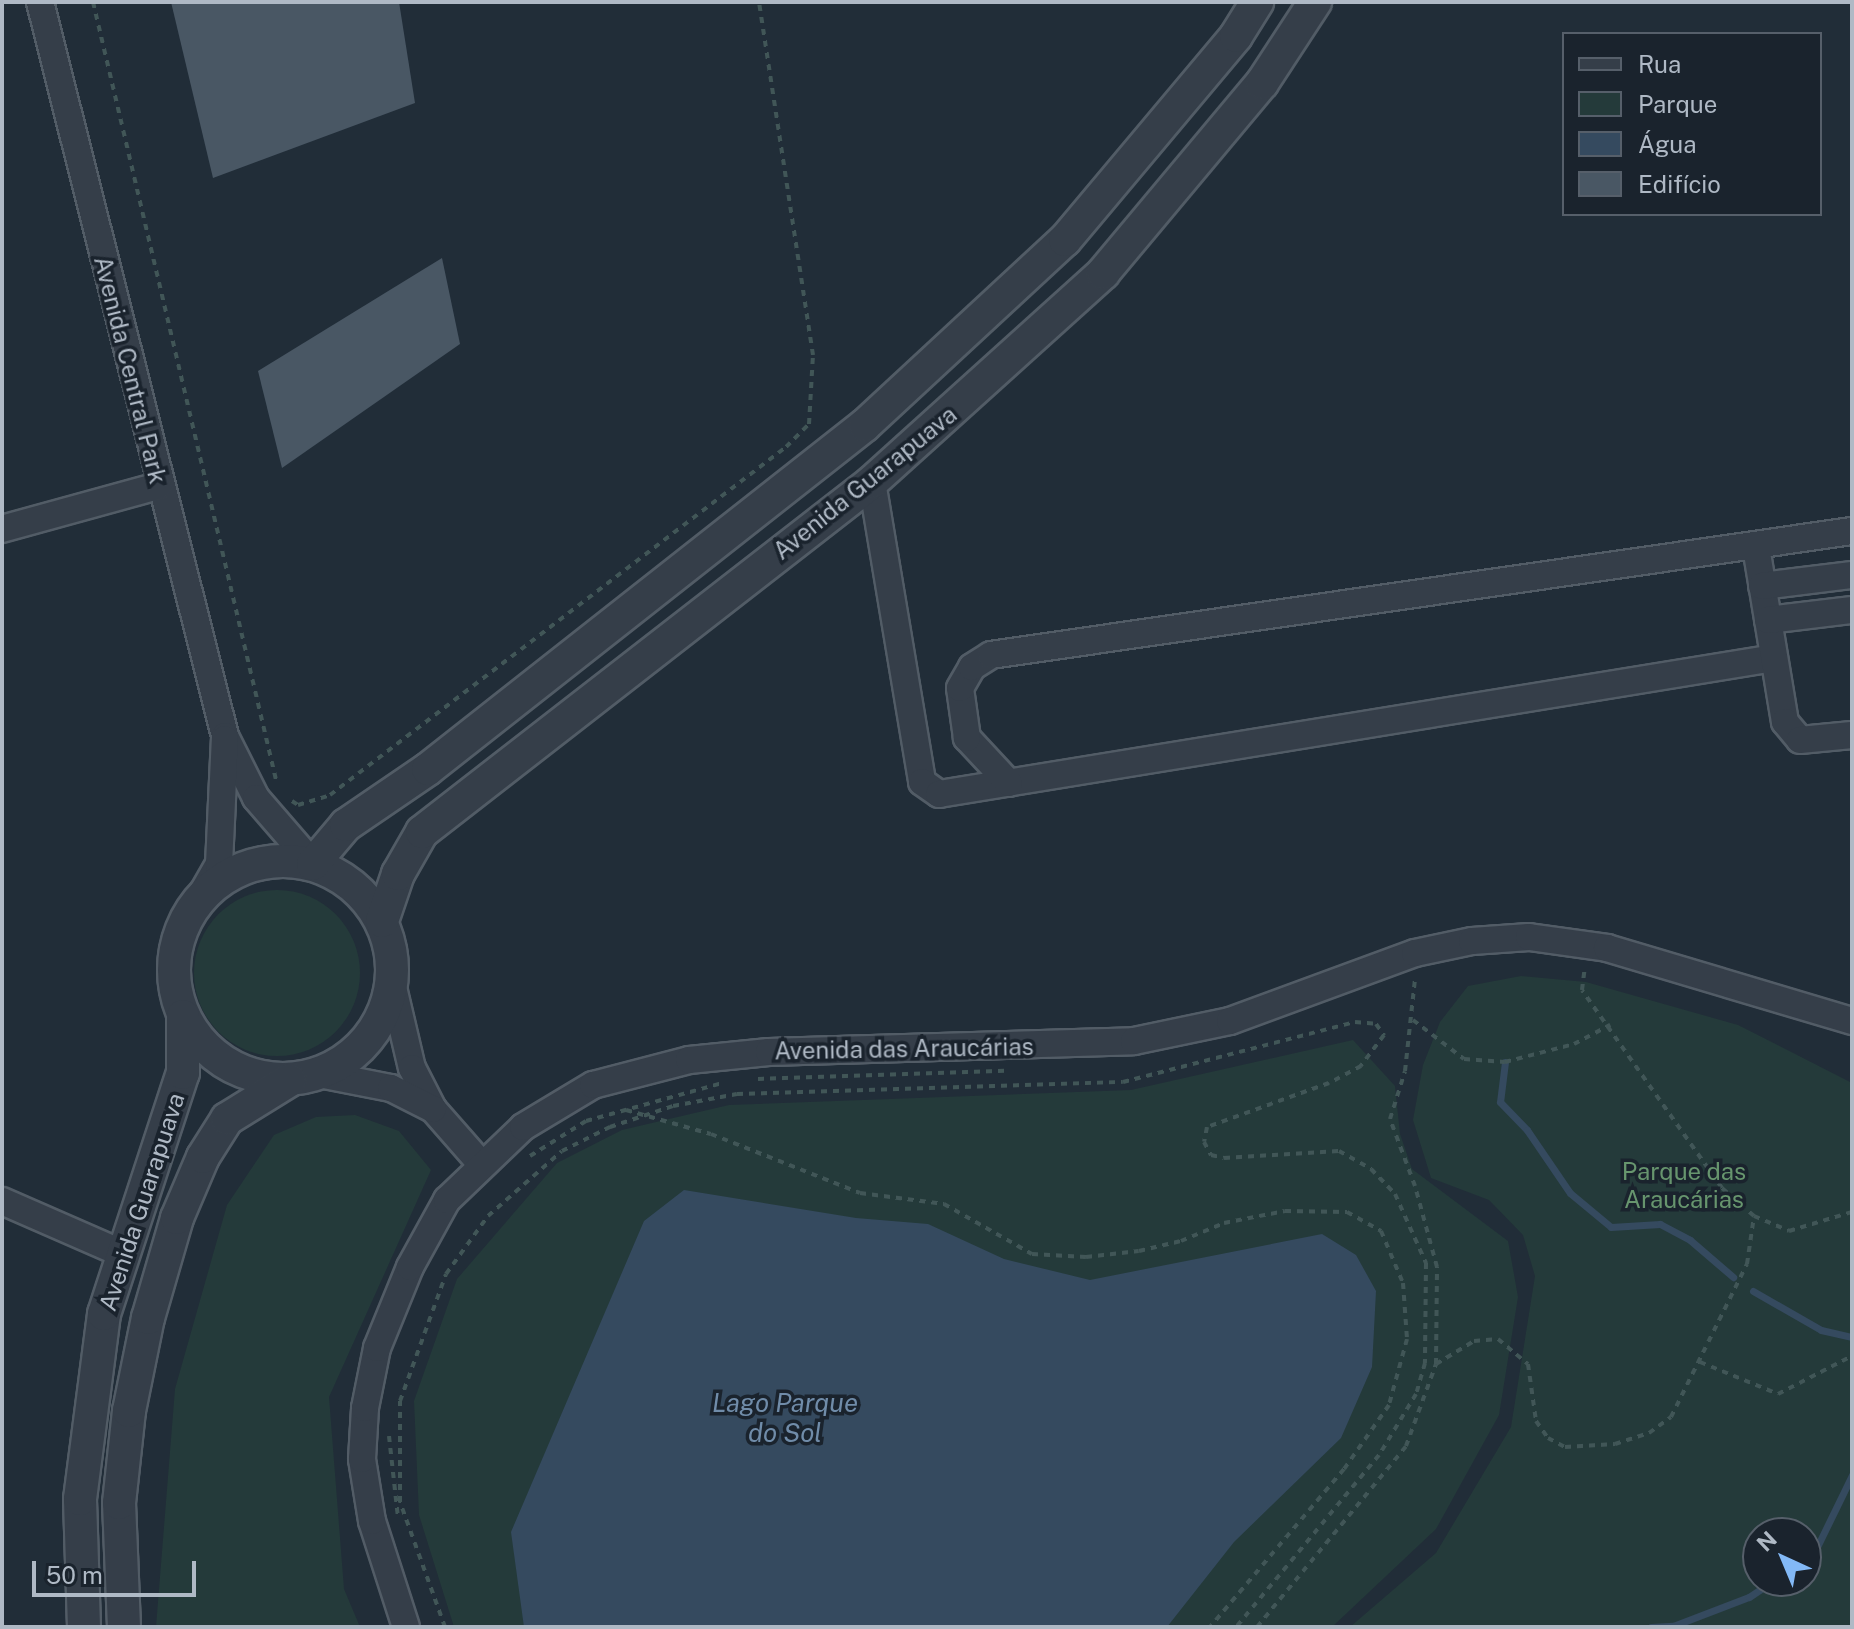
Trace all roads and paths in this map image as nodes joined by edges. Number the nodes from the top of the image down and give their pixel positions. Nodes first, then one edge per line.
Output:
1 (40, 2) edge
2 (93, 2) edge
3 (759, 2) edge
4 (1257, 2) edge
5 (1315, 2) edge
6 (872, 482) junction
7 (158, 486) junction
8 (2, 529) edge
9 (1852, 531) edge
10 (1756, 547) junction
11 (1852, 575) edge
12 (1762, 586) junction
13 (1852, 610) edge
14 (1768, 620) junction
15 (1774, 658) junction
16 (1852, 735) edge
17 (225, 736) junction
18 (1009, 783) junction
19 (279, 792) dead end
20 (289, 798) dead end
21 (313, 864) junction
22 (199, 899) junction
23 (382, 921) junction
24 (1585, 962) dead end
25 (1401, 977) dead end
26 (392, 983) junction
27 (1845, 1014) edge
28 (183, 1016) junction
29 (1413, 1020) junction
30 (1610, 1025) junction
31 (1019, 1070) dead end
32 (304, 1077) junction
33 (748, 1079) dead end
34 (733, 1080) dead end
35 (433, 1109) junction
36 (624, 1109) junction
37 (645, 1115) junction
38 (482, 1165) junction
39 (519, 1165) dead end
40 (2, 1201) edge
41 (1852, 1212) edge
42 (1754, 1216) junction
43 (121, 1253) junction
44 (1852, 1356) edge
45 (1700, 1362) junction
46 (1436, 1364) junction
47 (389, 1434) dead end
48 (399, 1525) dead end
49 (84, 1627) edge
50 (124, 1627) edge
51 (406, 1627) edge
52 (445, 1627) edge
53 (1210, 1627) edge
54 (1236, 1627) edge
55 (1257, 1627) edge

1 - 7 street, Avenida Central Park
2 - 19 path
3 - 20 path
4 - 21 street, Avenida Guarapuava
5 - 6 street, Avenida Guarapuava
6 - 18 street
6 - 23 street, Avenida Guarapuava
7 - 8 street
7 - 17 street, Avenida Central Park
9 - 10 street
10 - 12 street
10 - 18 street
11 - 12 street
12 - 14 street
13 - 14 street
14 - 15 street
15 - 16 street
15 - 18 street
17 - 21 street
17 - 22 street
21 - 22 street
21 - 23 street
22 - 28 street
23 - 26 street
24 - 30 path
25 - 29 path
26 - 32 street
26 - 35 street
27 - 38 street, Avenida das Araucárias
28 - 32 street
28 - 43 street, Avenida Guarapuava
29 - 30 path
29 - 46 path
30 - 42 path
31 - 33 path
32 - 35 street
32 - 50 street, Avenida Guarapuava
34 - 36 path
35 - 38 street
36 - 37 path
36 - 39 path
37 - 52 path
37 - 53 path
37 - 54 path
38 - 51 street, Avenida das Araucárias
40 - 43 street
41 - 42 path
42 - 45 path
43 - 49 street, Avenida Guarapuava
44 - 45 path
45 - 46 path
46 - 55 path
47 - 48 path

